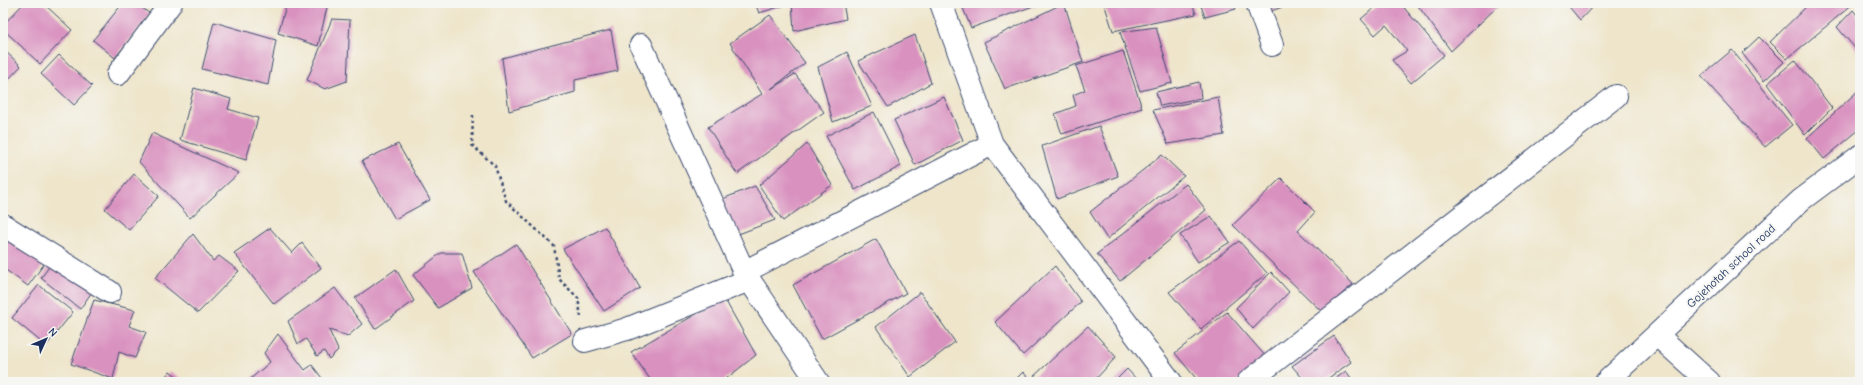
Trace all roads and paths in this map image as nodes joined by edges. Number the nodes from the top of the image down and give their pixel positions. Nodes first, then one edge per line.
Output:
1 (171, 3) edge
2 (941, 3) edge
3 (1256, 3) edge
4 (641, 45) dead end
5 (1272, 45) dead end
6 (118, 74) dead end
7 (1616, 96) dead end
8 (473, 115) dead end
9 (992, 144) junction
10 (1858, 163) edge
11 (3, 225) edge
12 (747, 276) junction
13 (110, 292) dead end
14 (1657, 335) junction
15 (585, 341) joint
16 (818, 382) edge
17 (1171, 382) edge
18 (1248, 382) edge
19 (1606, 382) edge
20 (1709, 382) edge

1 - 6 street
2 - 9 street
3 - 5 street
4 - 12 street
7 - 18 street
8 - 15 path
9 - 12 street
9 - 17 street
10 - 14 street, Gojehotah school road
11 - 13 street
12 - 15 street
12 - 16 street
14 - 19 street, Gojehotah school road
14 - 20 street

